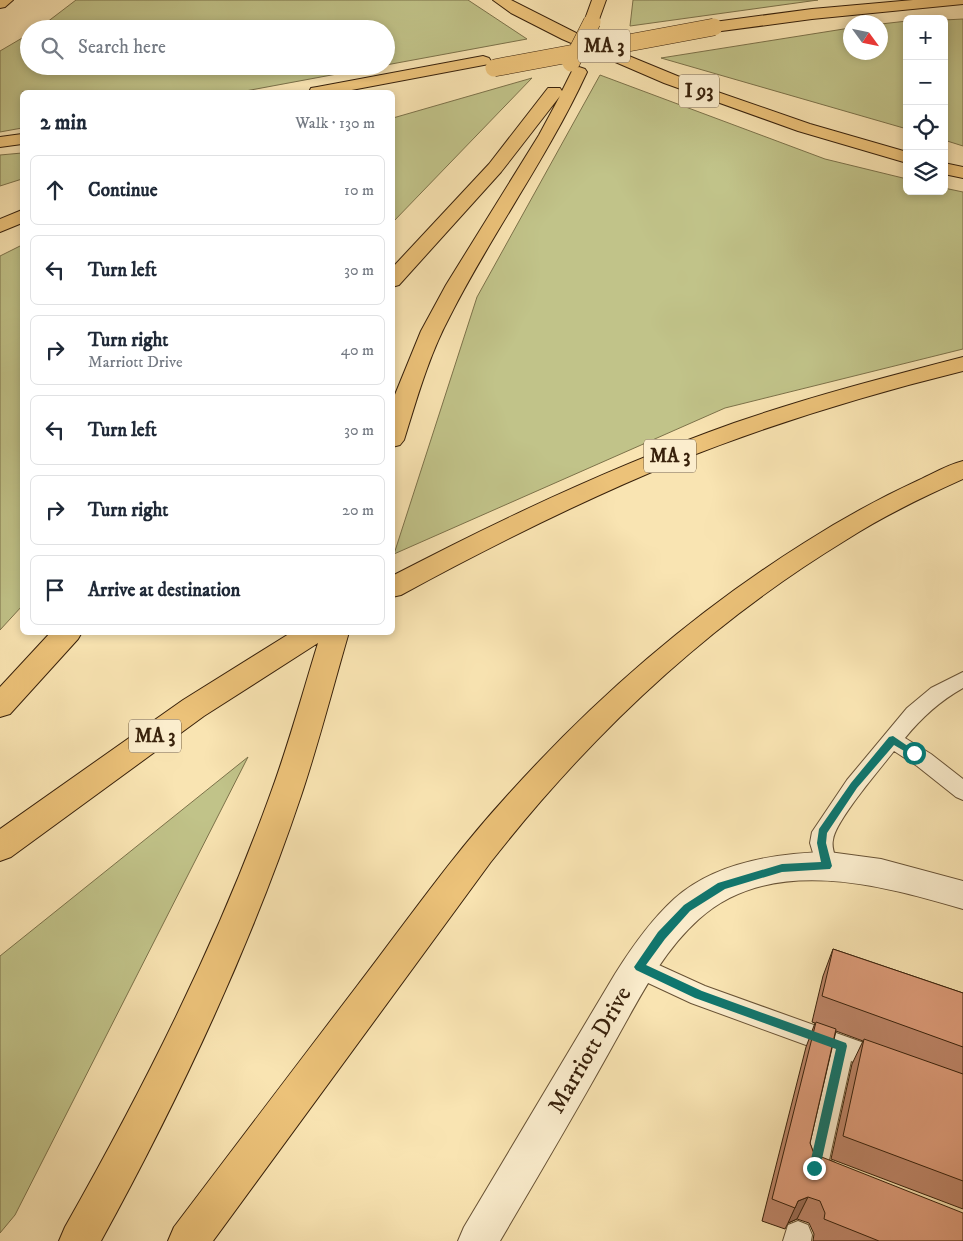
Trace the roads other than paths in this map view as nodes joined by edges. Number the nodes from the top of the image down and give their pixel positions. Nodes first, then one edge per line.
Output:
1 (6, 0) edge
2 (500, 0) edge
3 (599, 0) edge
4 (960, 0) edge
5 (0, 4) edge
6 (488, 64) junction
7 (574, 71) junction
8 (329, 90) edge
9 (395, 92) edge
10 (20, 139) edge
11 (0, 142) edge
12 (903, 157) edge
13 (948, 169) edge
14 (963, 173) edge
15 (20, 217) edge
16 (0, 226) edge
17 (395, 278) edge
18 (963, 364) edge
19 (395, 431) edge
20 (963, 469) edge
21 (395, 586) edge
22 (65, 635) edge
23 (310, 635) edge
24 (334, 635) edge
25 (963, 679) edge
26 (0, 706) edge
27 (893, 740) junction
28 (963, 791) edge
29 (0, 848) edge
30 (827, 866) junction
31 (963, 895) edge
32 (639, 967) junction
33 (842, 1046) junction
34 (907, 1070) edge
35 (852, 1182) edge
36 (78, 1241) edge
37 (188, 1241) edge
38 (478, 1241) edge

1 - 5 highway
2 - 12 highway, I 93
3 - 7 highway, bridge
4 - 6 highway, MA 3, bridge
6 - 8 highway
6 - 9 highway
7 - 17 highway
7 - 19 highway
10 - 11 highway
13 - 14 highway
15 - 16 highway
18 - 21 highway, MA 3
20 - 37 highway
22 - 26 highway
23 - 29 highway, MA 3
24 - 36 highway
25 - 27 lane
27 - 28 lane
27 - 30 lane
30 - 31 street, Marriott Drive
30 - 32 street, Marriott Drive
32 - 33 lane
32 - 38 street, Marriott Drive
33 - 34 lane
33 - 35 lane

